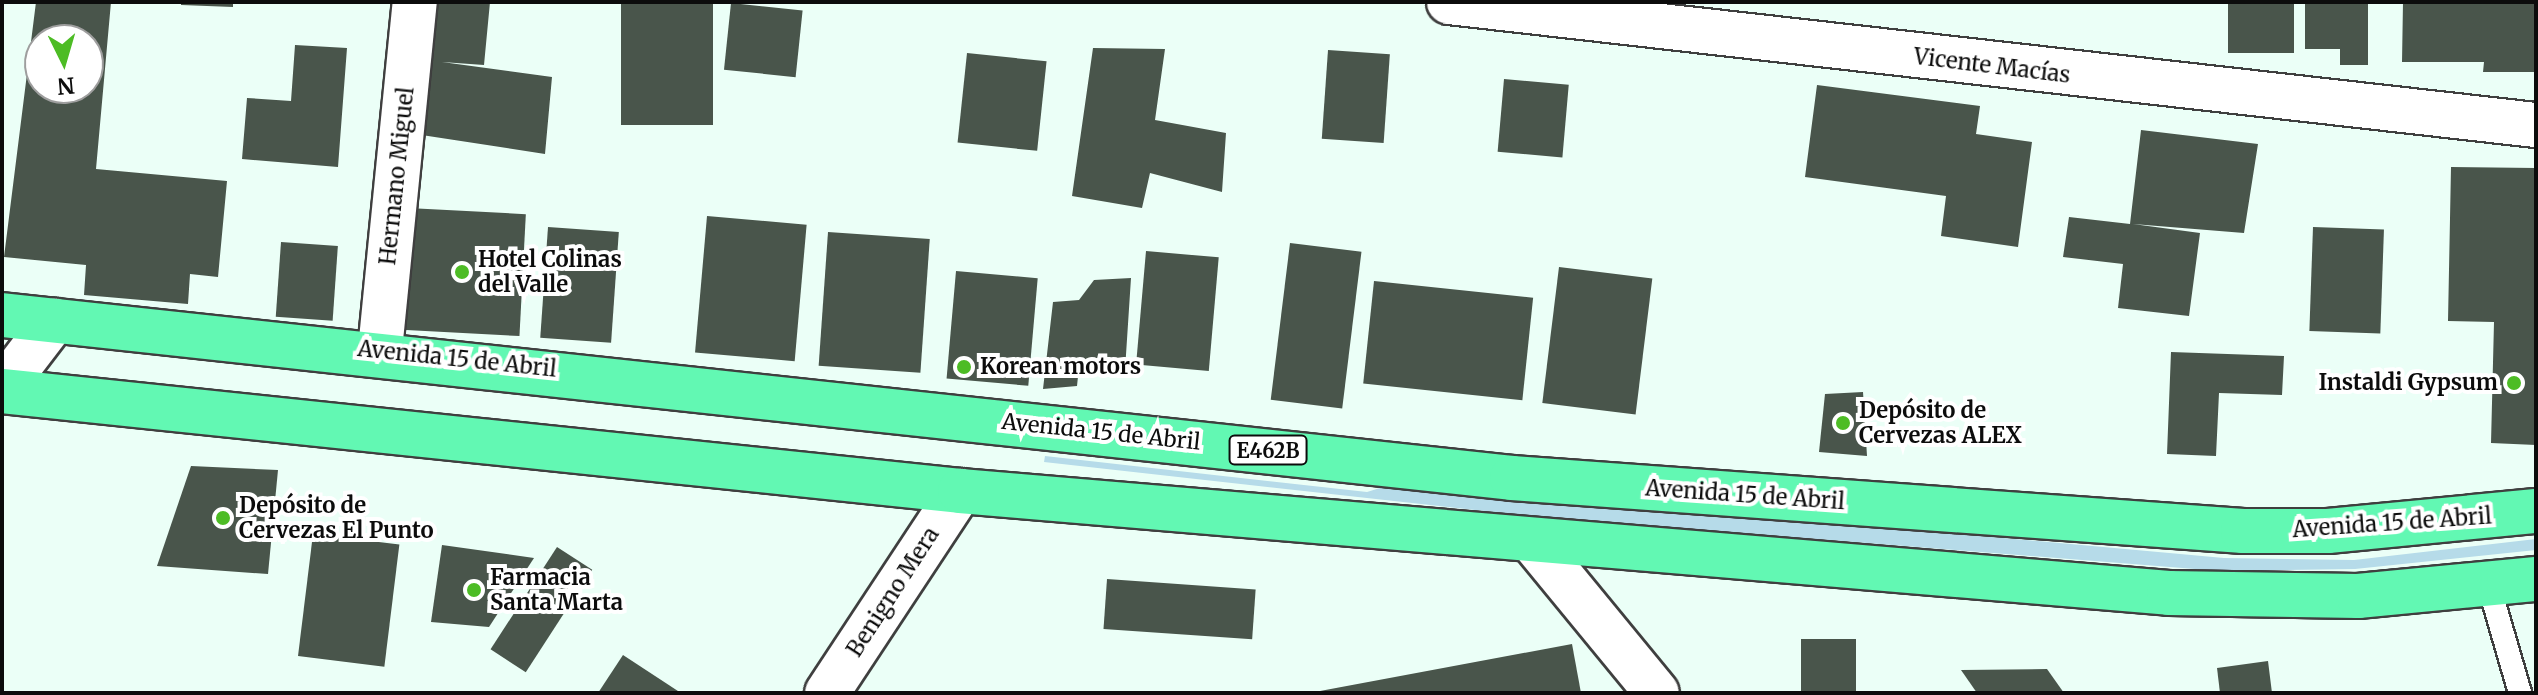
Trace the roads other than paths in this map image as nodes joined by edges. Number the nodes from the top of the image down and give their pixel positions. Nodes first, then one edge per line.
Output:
1 (415, 2) edge
2 (1449, 2) edge
3 (1619, 12) edge
4 (2536, 125) edge
5 (2, 315) edge
6 (54, 321) junction
7 (380, 350) junction
8 (2, 390) edge
9 (960, 491) junction
10 (2536, 511) edge
11 (1533, 542) junction
12 (2536, 579) edge
13 (2489, 586) junction
14 (827, 693) edge
15 (1657, 693) edge
16 (2520, 693) edge

1 - 7 street, Hermano Miguel
2 - 3 street, Vicente Macías
3 - 4 street, Vicente Macías
5 - 6 main road, Avenida 15 de Abril / E462B
6 - 7 main road, Avenida 15 de Abril / E462B
6 - 8 street
7 - 10 main road, Avenida 15 de Abril / E462B
8 - 9 main road
9 - 11 main road
9 - 14 street, Benigno Mera
11 - 13 main road
11 - 15 street
12 - 13 main road
13 - 16 lane

